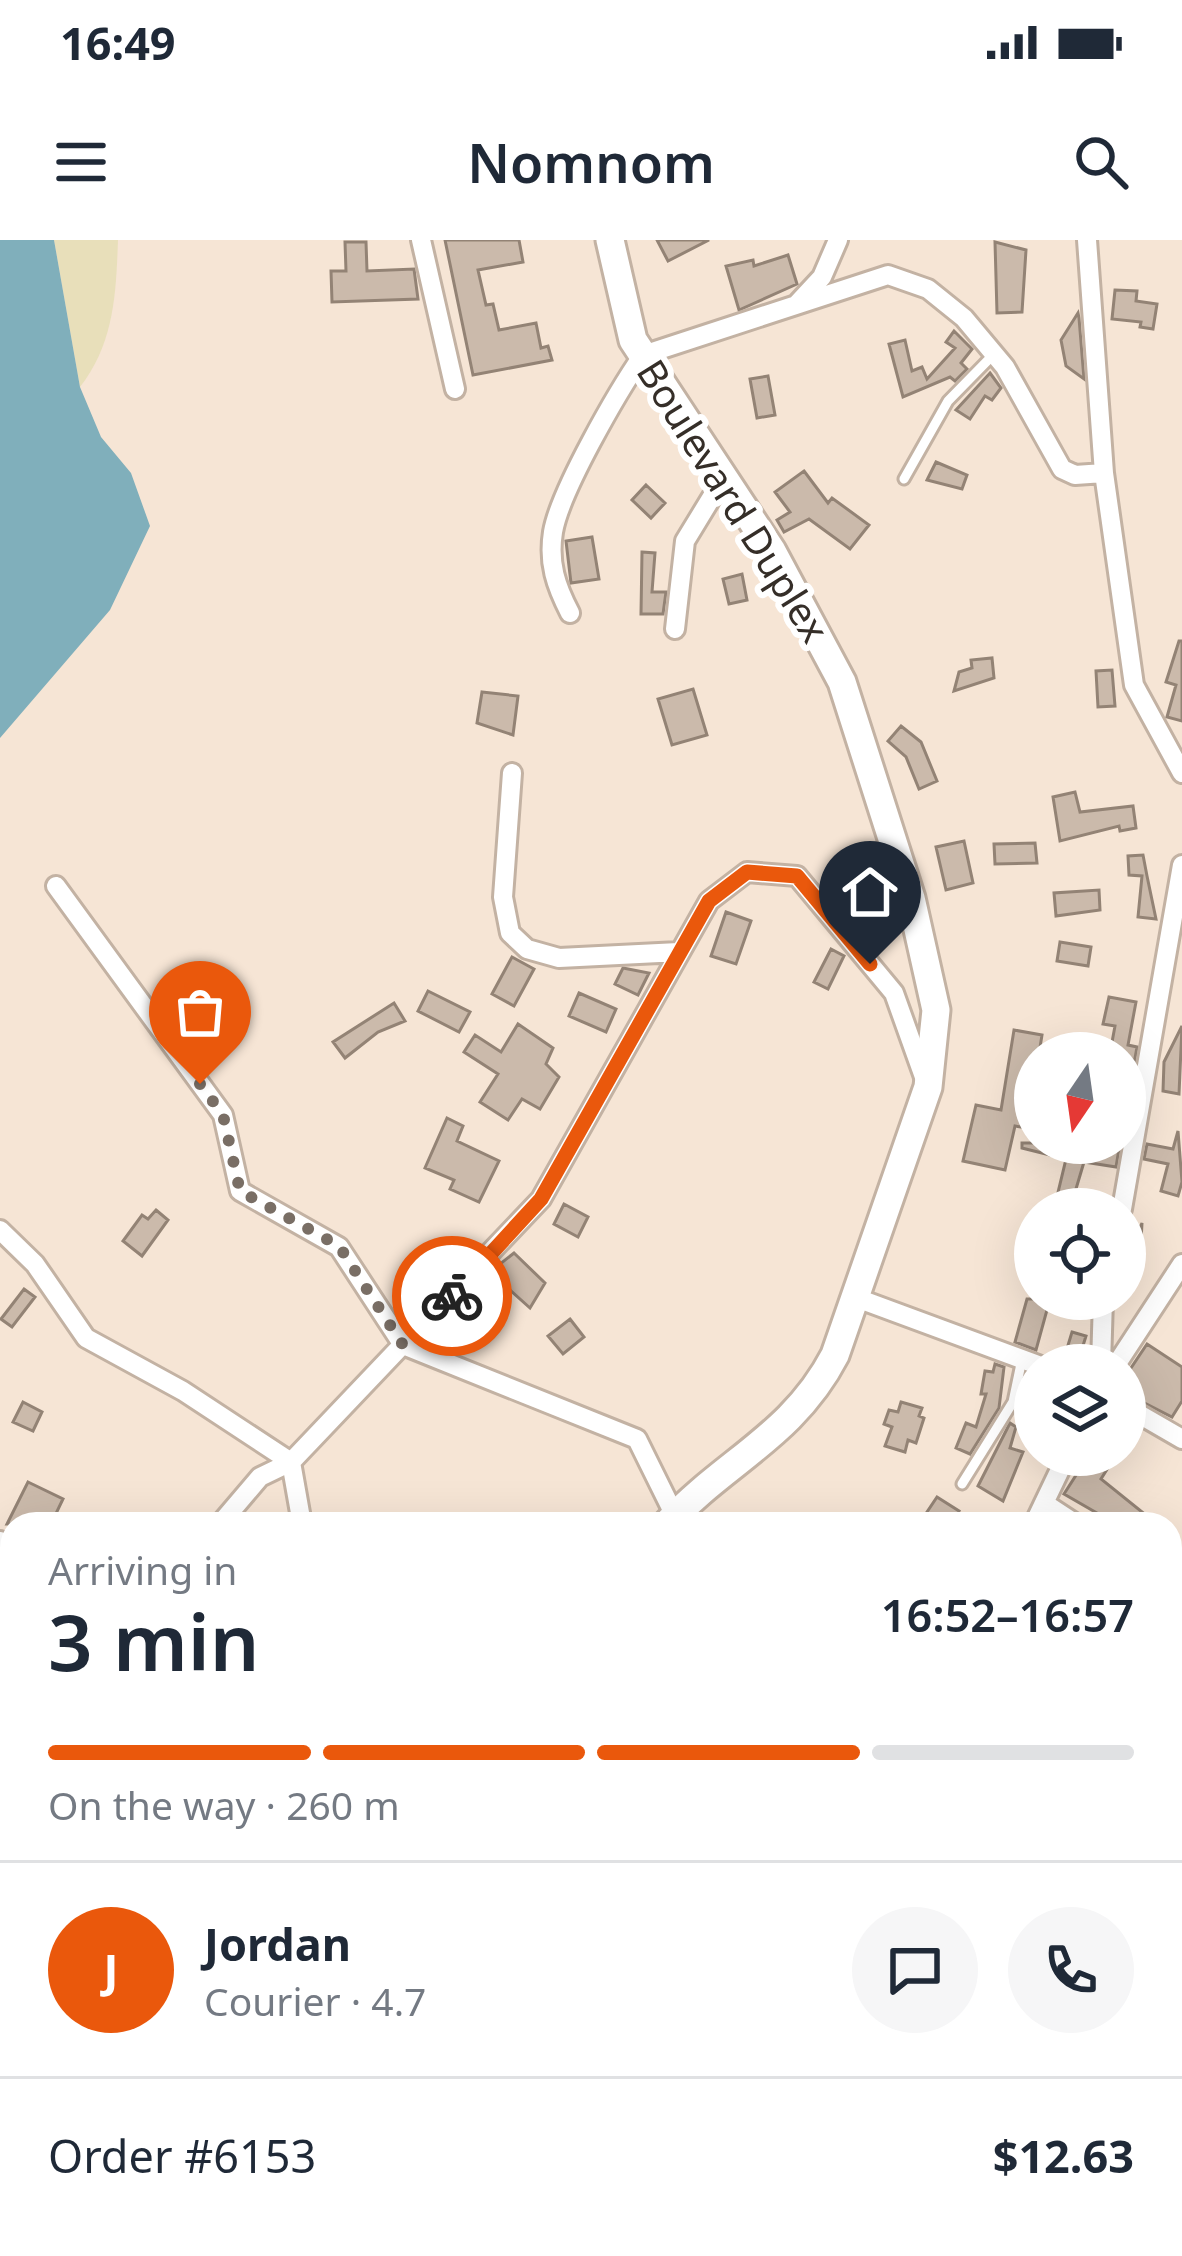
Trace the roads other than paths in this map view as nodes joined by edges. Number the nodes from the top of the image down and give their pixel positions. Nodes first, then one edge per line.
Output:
1 (421, 240) edge
2 (610, 240) edge
3 (838, 240) edge
4 (1087, 240) edge
5 (793, 309) junction
6 (994, 354) junction
7 (643, 355) junction
8 (455, 389) dead end
9 (1104, 473) junction
10 (724, 477) junction
11 (904, 479) dead end
12 (570, 613) dead end
13 (675, 628) dead end
14 (512, 773) dead end
15 (1182, 773) edge
16 (1182, 865) edge
17 (56, 886) dead end
18 (679, 952) junction
19 (928, 1087) junction
20 (1126, 1188) edge
21 (0, 1230) edge
22 (1182, 1264) edge
23 (854, 1297) junction
24 (1130, 1344) edge
25 (403, 1345) junction
26 (1014, 1356) edge
27 (1014, 1400) edge
28 (1146, 1418) edge
29 (1182, 1439) edge
30 (292, 1462) junction
31 (1057, 1476) edge
32 (962, 1484) dead end
33 (1044, 1503) junction
34 (230, 1512) edge
35 (300, 1512) edge
36 (668, 1512) edge
37 (681, 1512) edge
38 (1040, 1512) edge
39 (1058, 1512) edge

1 - 8 street
2 - 7 street, Boulevard Duplex
3 - 5 street
4 - 9 street
5 - 6 street
5 - 7 street
6 - 9 street
6 - 11 lane
7 - 10 street, Boulevard Duplex
7 - 12 street
9 - 15 street
10 - 13 street
10 - 19 street, Boulevard Duplex
14 - 18 street
16 - 20 street
17 - 25 street
18 - 19 street
18 - 25 street
19 - 23 street, Boulevard Duplex
21 - 30 street
22 - 24 street
23 - 26 street
23 - 37 street, Boulevard Duplex
25 - 30 street
25 - 36 street
27 - 32 lane
28 - 29 street
30 - 34 street
30 - 35 street
31 - 33 street
33 - 38 street
33 - 39 street

